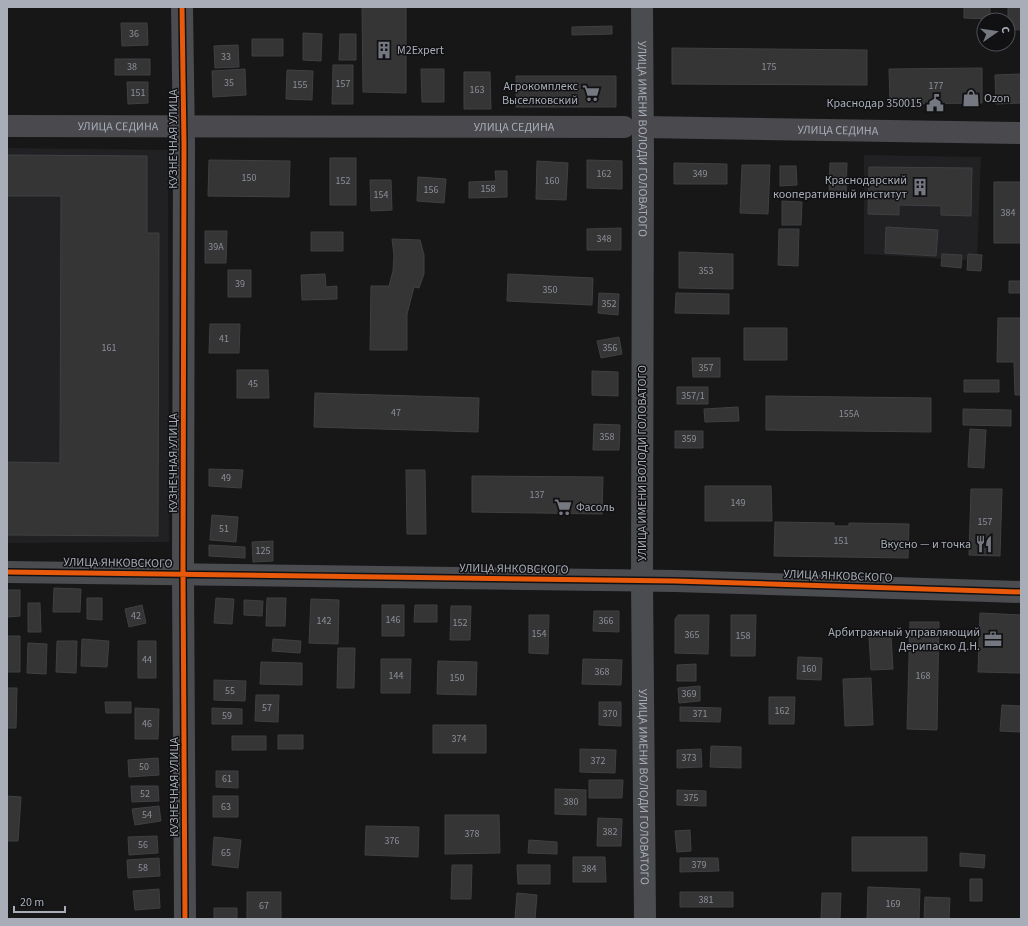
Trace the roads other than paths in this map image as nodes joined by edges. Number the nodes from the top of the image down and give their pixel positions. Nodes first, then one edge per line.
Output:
1 (182, 7) edge
2 (642, 7) edge
3 (7, 126) edge
4 (183, 126) junction
5 (633, 127) junction
6 (1021, 133) edge
7 (7, 572) edge
8 (183, 574) junction
9 (642, 581) junction
10 (1021, 592) edge
11 (185, 919) edge
12 (645, 919) edge

1 - 4 street, КУЗНЕЧНАЯ УЛИЦА
2 - 5 street, УЛИЦА ИМЕНИ ВОЛОДИ ГОЛОВАТОГО
3 - 4 main road, УЛИЦА СЕДИНА
4 - 5 main road, УЛИЦА СЕДИНА
4 - 8 street, КУЗНЕЧНАЯ УЛИЦА
5 - 6 main road, УЛИЦА СЕДИНА
5 - 9 street, УЛИЦА ИМЕНИ ВОЛОДИ ГОЛОВАТОГО
7 - 8 street, УЛИЦА ЯНКОВСКОГО
8 - 9 street, УЛИЦА ЯНКОВСКОГО
8 - 11 street, КУЗНЕЧНАЯ УЛИЦА
9 - 10 street, УЛИЦА ЯНКОВСКОГО
9 - 12 street, УЛИЦА ИМЕНИ ВОЛОДИ ГОЛОВАТОГО

